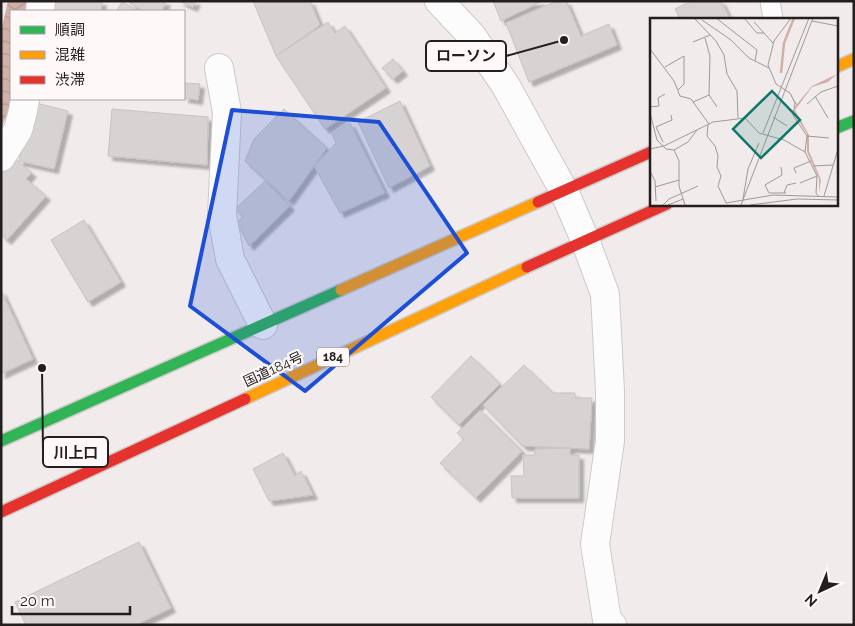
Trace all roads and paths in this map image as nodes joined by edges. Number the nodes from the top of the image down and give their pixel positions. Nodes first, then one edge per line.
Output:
1 (439, 1) edge
2 (770, 1) edge
3 (773, 18) edge
4 (854, 59) edge
5 (838, 66) edge
6 (219, 68) dead end
7 (25, 100) edge
8 (854, 121) edge
9 (838, 127) edge
10 (650, 152) edge
11 (1, 157) edge
12 (564, 191) junction
13 (665, 205) edge
14 (585, 240) junction
15 (264, 325) junction
16 (1, 441) edge
17 (1, 512) edge
18 (612, 625) edge

1 - 12 street
2 - 3 lane
4 - 5 highway
6 - 15 street
7 - 11 street
8 - 9 highway
10 - 12 highway
12 - 14 street
12 - 15 highway
13 - 14 highway, 国道184号 / 184
14 - 17 highway, 国道184号 / 184
14 - 18 street
15 - 16 highway

